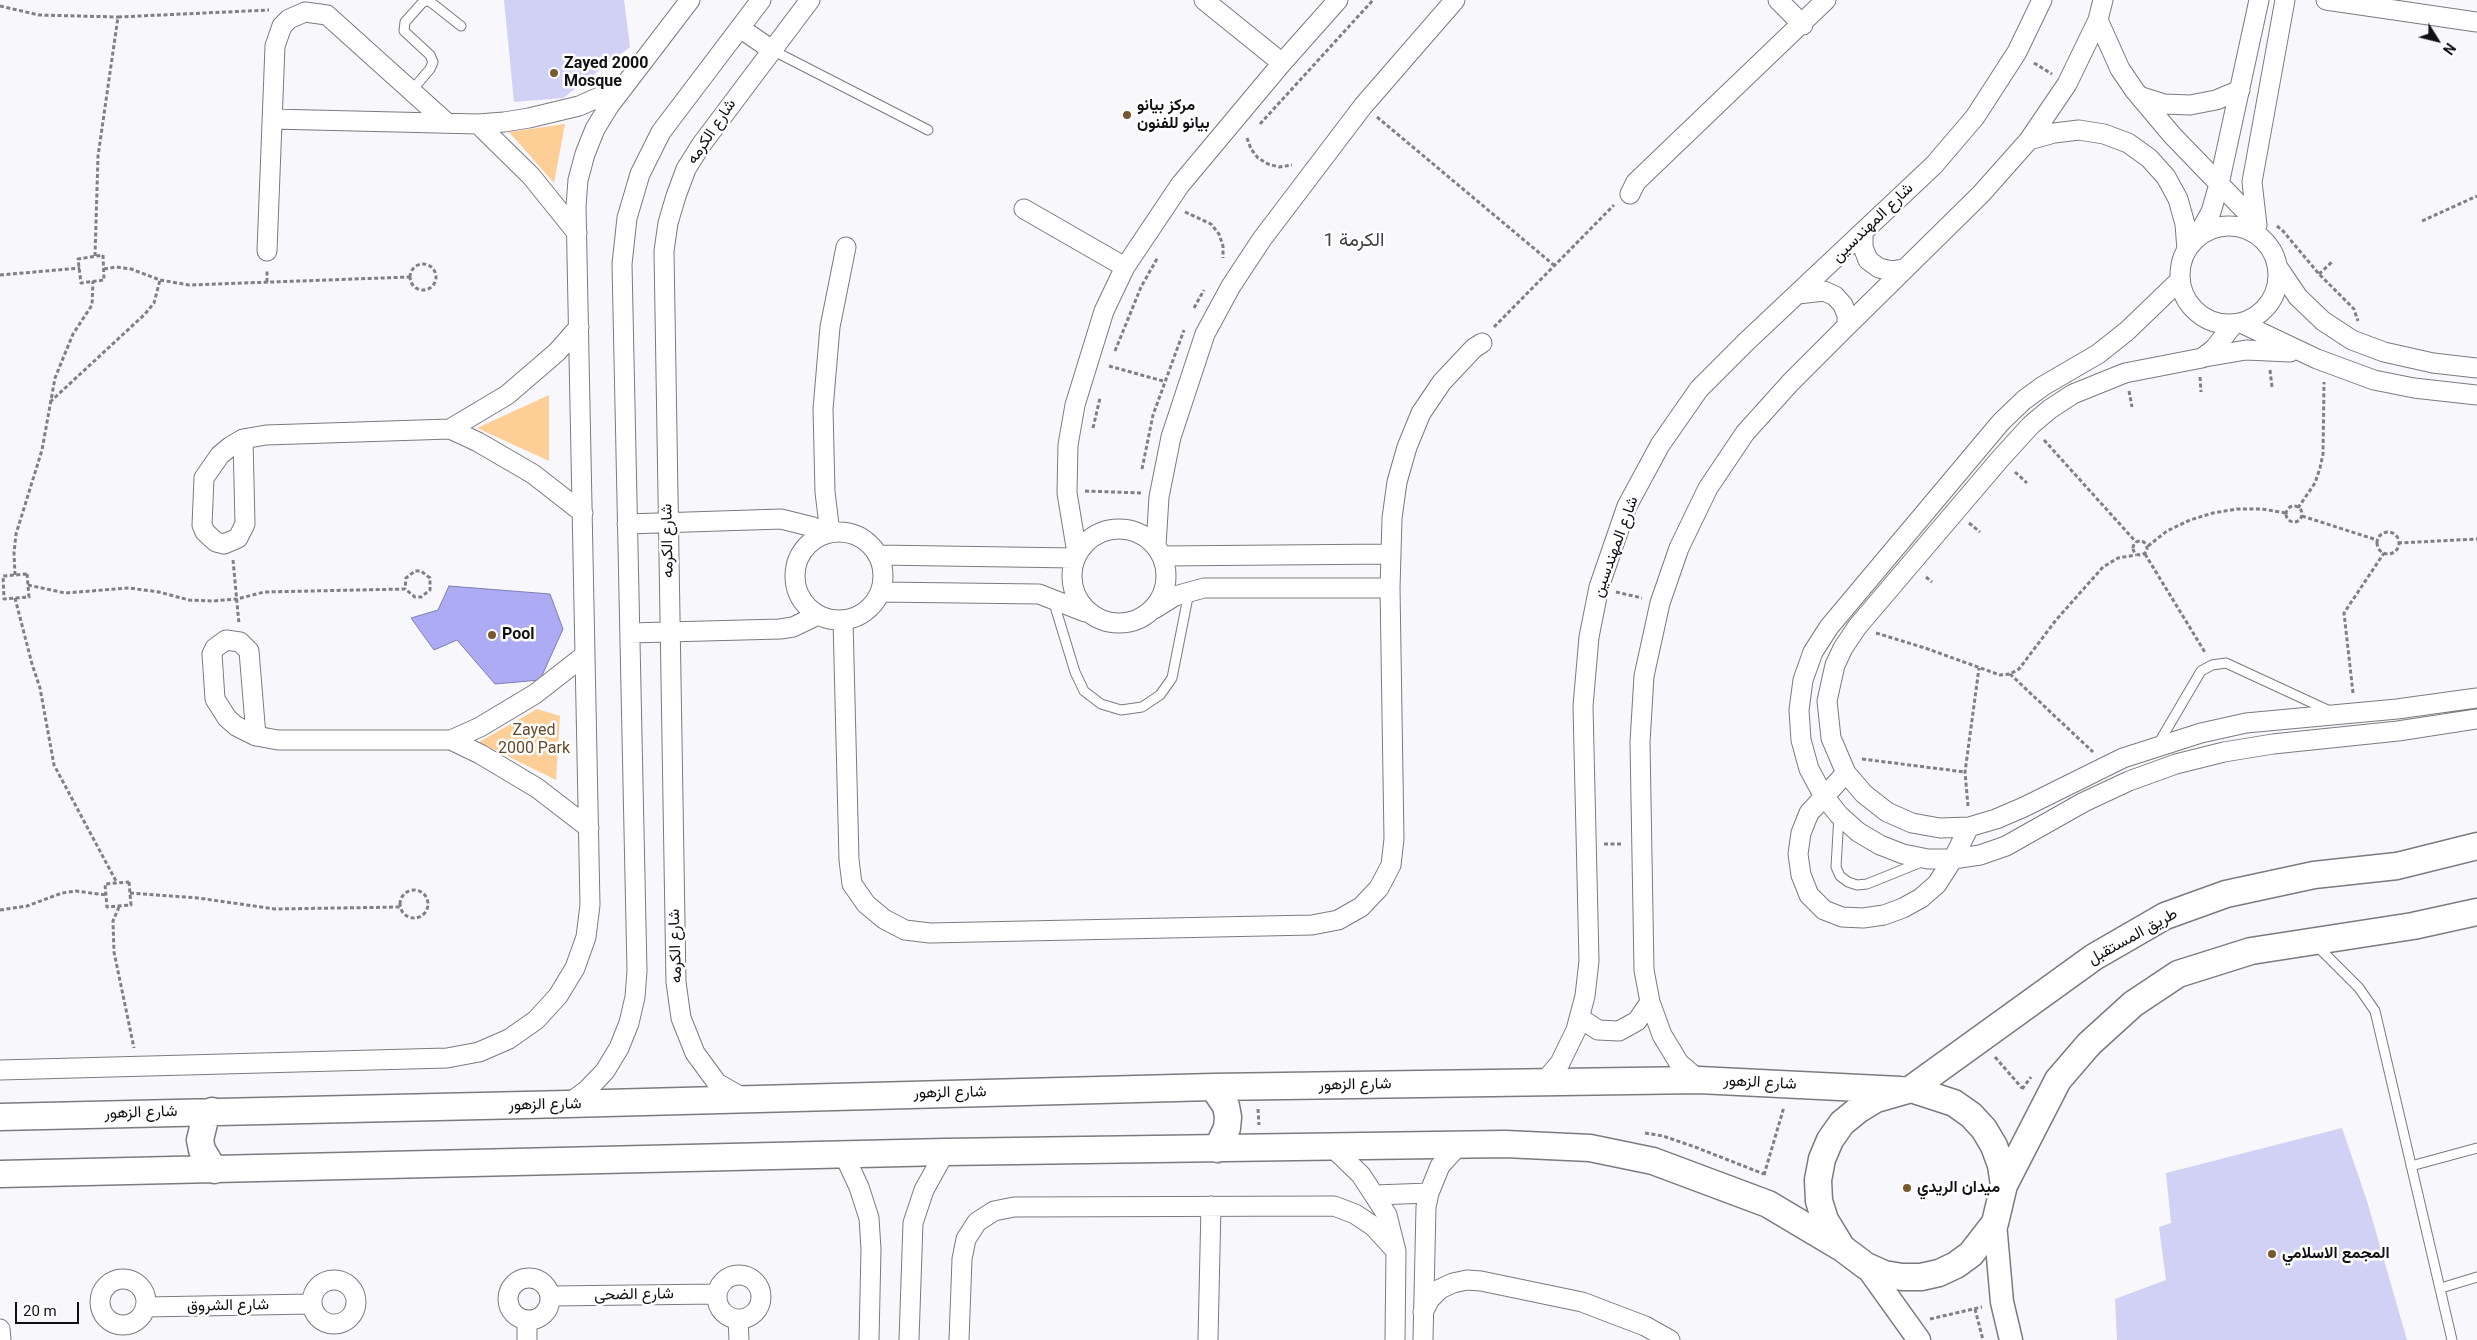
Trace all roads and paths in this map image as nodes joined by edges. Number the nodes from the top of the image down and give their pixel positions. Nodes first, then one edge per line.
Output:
1 (690, 0) edge
2 (761, 0) edge
3 (810, 0) edge
4 (1204, 0) edge
5 (1338, 0) edge
6 (1373, 0) edge
7 (1455, 0) edge
8 (1778, 0) edge
9 (2042, 0) edge
10 (2104, 0) edge
11 (2259, 0) edge
12 (2285, 0) edge
13 (2326, 0) edge
14 (1820, 2) edge
15 (0, 6) edge
16 (118, 17) junction
17 (289, 19) junction
18 (2098, 20) junction
19 (2477, 22) edge
20 (1802, 25) junction
21 (461, 26) dead end
22 (740, 28) junction
23 (772, 50) junction
24 (2017, 52) junction
25 (1282, 63) junction
26 (2067, 84) junction
27 (626, 86) junction
28 (412, 90) junction
29 (2240, 90) junction
30 (2139, 96) junction
31 (1363, 106) junction
32 (272, 119) junction
33 (447, 123) junction
34 (478, 124) junction
35 (928, 130) dead end
36 (1247, 138) junction
37 (2029, 140) junction
38 (1241, 144) dead end
39 (1296, 163) dead end
40 (2219, 184) junction
41 (1633, 188) joint
42 (2477, 196) edge
43 (1190, 205) dead end
44 (1024, 209) dead end
45 (1185, 212) junction
46 (1180, 220) dead end
47 (2422, 221) dead end
48 (2258, 229) junction
49 (577, 233) junction
50 (1863, 234) junction
51 (2192, 244) junction
52 (846, 246) dead end
53 (267, 251) dead end
54 (1162, 251) dead end
55 (95, 256) junction
56 (1223, 258) dead end
57 (2333, 261) dead end
58 (1555, 266) junction
59 (1125, 267) junction
60 (80, 268) junction
61 (104, 269) junction
62 (1905, 269) junction
63 (2278, 269) junction
64 (2319, 274) junction
65 (0, 275) edge
66 (410, 277) junction
67 (160, 280) junction
68 (2180, 280) junction
69 (94, 282) junction
70 (1798, 294) junction
71 (2237, 324) junction
72 (1846, 326) junction
73 (579, 327) junction
74 (2352, 340) junction
75 (1478, 345) joint
76 (2202, 358) junction
77 (2321, 360) junction
78 (1109, 366) junction
79 (2477, 368) edge
80 (1107, 375) dead end
81 (1163, 381) dead end
82 (1102, 394) dead end
83 (2477, 395) edge
84 (49, 403) junction
85 (2031, 425) junction
86 (450, 429) junction
87 (1092, 437) dead end
88 (243, 440) junction
89 (1086, 482) dead end
90 (1076, 492) junction
91 (1159, 497) junction
92 (2298, 508) junction
93 (583, 512) junction
94 (2286, 513) junction
95 (2302, 516) junction
96 (627, 524) junction
97 (668, 524) junction
98 (828, 533) junction
99 (2477, 539) edge
100 (2377, 540) junction
101 (232, 542) junction
102 (2136, 542) junction
103 (1898, 543) junction
104 (2398, 543) junction
105 (2148, 546) junction
106 (1159, 551) junction
107 (2384, 553) junction
108 (1391, 554) junction
109 (2145, 554) junction
110 (878, 555) junction
111 (2136, 555) junction
112 (1076, 556) junction
113 (1916, 557) junction
114 (15, 575) junction
115 (28, 585) junction
116 (1599, 587) junction
117 (1390, 588) junction
118 (405, 589) junction
119 (2, 590) edge
120 (1189, 591) junction
121 (880, 592) junction
122 (15, 598) junction
123 (1052, 598) junction
124 (237, 599) junction
125 (1660, 603) junction
126 (1149, 612) junction
127 (1090, 614) junction
128 (818, 615) junction
129 (843, 620) junction
130 (1857, 627) junction
131 (670, 632) junction
132 (630, 633) junction
133 (240, 642) junction
134 (585, 654) junction
135 (2212, 665) junction
136 (1979, 668) junction
137 (2010, 674) junction
138 (2475, 698) edge
139 (2347, 714) junction
140 (2476, 719) edge
141 (256, 736) junction
142 (451, 740) junction
143 (2156, 746) junction
144 (1837, 756) junction
145 (2108, 766) junction
146 (1846, 772) junction
147 (1965, 772) junction
148 (1823, 795) junction
149 (1839, 815) junction
150 (1969, 827) junction
151 (589, 828) junction
152 (1642, 843) junction
153 (1586, 845) junction
154 (2477, 846) edge
155 (1928, 859) junction
156 (1953, 859) junction
157 (117, 883) junction
158 (130, 893) junction
159 (106, 895) junction
160 (119, 906) junction
161 (400, 907) junction
162 (0, 910) edge
163 (2477, 912) edge
164 (2314, 943) junction
165 (1650, 1002) junction
166 (1580, 1018) junction
167 (1980, 1040) junction
168 (138, 1066) junction
169 (0, 1070) edge
170 (1698, 1080) junction
171 (1543, 1083) junction
172 (1791, 1084) junction
173 (1213, 1086) junction
174 (1256, 1086) junction
175 (1906, 1090) junction
176 (745, 1099) junction
177 (568, 1104) junction
178 (212, 1111) junction
179 (2041, 1111) junction
180 (0, 1117) edge
181 (1459, 1145) junction
182 (1331, 1146) junction
183 (1261, 1148) junction
184 (2477, 1148) edge
185 (1217, 1149) junction
186 (945, 1152) junction
187 (844, 1155) junction
188 (2411, 1166) junction
189 (214, 1170) junction
190 (0, 1174) edge
191 (2004, 1185) junction
192 (1429, 1193) junction
193 (1375, 1195) junction
194 (1757, 1200) junction
195 (1211, 1206) junction
196 (1995, 1223) junction
197 (1842, 1248) junction
198 (1396, 1252) junction
199 (1866, 1266) junction
200 (2477, 1277) edge
201 (2441, 1288) junction
202 (717, 1294) junction
203 (550, 1296) junction
204 (1396, 1298) junction
205 (2002, 1302) junction
206 (311, 1304) junction
207 (1424, 1305) junction
208 (145, 1307) junction
209 (1976, 1309) junction
210 (738, 1319) junction
211 (527, 1321) junction
212 (0, 1329) edge
213 (122, 1332) edge
214 (335, 1332) edge
215 (1914, 1332) edge
216 (1, 1340) edge
217 (527, 1340) edge
218 (739, 1340) edge
219 (869, 1340) edge
220 (909, 1340) edge
221 (960, 1340) edge
222 (1208, 1340) edge
223 (1395, 1340) edge
224 (1423, 1340) edge
225 (1670, 1340) edge
226 (1983, 1340) edge
227 (2011, 1340) edge
228 (2452, 1340) edge

1 - 27 street
2 - 22 street
3 - 23 street, شارع الكرمه
4 - 25 street
5 - 25 street
6 - 36 path
7 - 31 street
8 - 20 street
9 - 24 street, شارع المهندسين
10 - 18 street
11 - 29 street
12 - 48 street
13 - 19 street
14 - 20 street
15 - 16 path
16 - 17 path
16 - 55 path
17 - 28 street
17 - 32 street
18 - 26 street
18 - 30 street
20 - 41 street
21 - 28 lane
22 - 23 street
22 - 96 street
23 - 35 lane
23 - 97 street, شارع الكرمه
24 - 26 path
24 - 50 street, شارع المهندسين
25 - 59 street
26 - 37 street
27 - 34 street
27 - 49 street
28 - 33 street
29 - 30 street
29 - 40 street
30 - 40 street
31 - 58 path
31 - 91 street
32 - 33 street
32 - 53 street
33 - 34 street
34 - 49 street
36 - 38 path
36 - 39 path
37 - 51 street
37 - 62 street
40 - 48 street
40 - 51 street
41 - 58 path
42 - 47 path
43 - 45 path
44 - 59 street
45 - 46 path
45 - 56 path
48 - 51 street
48 - 63 street
48 - 64 path
49 - 73 street
50 - 62 street
50 - 70 street, شارع المهندسين
51 - 68 street
52 - 98 street
54 - 78 path
55 - 60 path
55 - 61 path
57 - 64 path
58 - 75 path
59 - 90 street
60 - 65 path
60 - 69 path
61 - 67 path
61 - 69 path
62 - 72 street
63 - 71 street
63 - 74 street
64 - 74 path
66 - 66 path
66 - 67 path
67 - 84 path
68 - 71 street
68 - 103 street
69 - 84 path
70 - 72 street
70 - 116 street, شارع المهندسين
71 - 76 street
71 - 77 street
72 - 125 street
73 - 86 street
73 - 93 street
74 - 79 street
75 - 108 street
76 - 77 street
76 - 85 street
77 - 83 street
77 - 92 path
78 - 80 path
78 - 81 path
82 - 87 path
84 - 114 path
85 - 102 path
85 - 113 street
86 - 88 street
86 - 93 street
88 - 101 street
88 - 101 street
89 - 90 path
90 - 91 path
90 - 112 street
91 - 106 street
92 - 94 path
92 - 95 path
93 - 134 street
94 - 95 path
94 - 105 path
95 - 100 path
96 - 97 street
96 - 132 street
97 - 98 street
97 - 131 street, شارع الكرمه
98 - 110 street
98 - 128 street
99 - 104 path
100 - 104 path
100 - 107 path
101 - 124 path
102 - 105 path
102 - 111 path
103 - 113 street
103 - 148 street
104 - 107 path
105 - 109 path
106 - 108 street
106 - 112 street
106 - 126 street
107 - 139 path
108 - 117 street
109 - 111 path
109 - 135 path
110 - 112 street
110 - 121 street
111 - 137 path
112 - 127 street
113 - 130 street
114 - 115 path
114 - 119 path
115 - 122 path
115 - 124 path
116 - 125 path
116 - 153 street, شارع المهندسين
117 - 120 street
117 - 129 street
118 - 118 path
118 - 124 path
119 - 122 path
120 - 123 lane
120 - 126 street
121 - 123 street
121 - 129 street
122 - 157 path
123 - 127 street
124 - 133 path
125 - 152 street
126 - 127 street
128 - 129 street
128 - 131 street
130 - 136 path
130 - 144 street
131 - 132 street
131 - 176 street, شارع الكرمه
132 - 177 street
133 - 141 street
133 - 141 street
134 - 142 street
134 - 151 street
135 - 139 lane
135 - 143 lane
136 - 137 path
136 - 147 path
137 - 145 path
138 - 139 street
138 - 140 street
139 - 143 street
140 - 156 street
141 - 142 street
142 - 151 street
143 - 145 street
144 - 146 street
144 - 147 path
145 - 150 street
146 - 148 street
146 - 150 street
147 - 150 path
148 - 149 street
148 - 156 street
149 - 155 street
149 - 155 lane
150 - 156 street
151 - 168 street
152 - 153 path
152 - 165 street
153 - 166 street, شارع المهندسين
154 - 167 main road, طريق المستقبل
155 - 156 street
157 - 158 path
157 - 159 path
158 - 160 path
158 - 161 path
159 - 160 path
159 - 162 path
160 - 168 path
161 - 161 path
163 - 164 main road
164 - 179 main road
164 - 188 lane
165 - 166 street
165 - 170 street
166 - 171 street, شارع المهندسين
167 - 175 main road, طريق المستقبل
167 - 179 path
168 - 169 street
170 - 171 main road, شارع الزهور
170 - 172 main road, شارع الزهور
171 - 174 main road, شارع الزهور
172 - 175 main road, شارع الزهور
172 - 194 path
173 - 174 main road, شارع الزهور
173 - 176 main road, شارع الزهور
173 - 185 main road
174 - 183 path
175 - 191 main road, شارع الزهور
175 - 197 main road, طريق المستقبل
176 - 177 main road, شارع الزهور
177 - 178 main road, شارع الزهور
178 - 180 main road, شارع الزهور
178 - 189 main road
179 - 191 main road
181 - 182 main road
181 - 192 street
181 - 194 main road
182 - 183 main road
182 - 193 street
183 - 185 main road
184 - 188 lane
185 - 186 main road
186 - 187 main road
186 - 220 street
187 - 189 main road
187 - 219 street
188 - 201 lane
189 - 190 main road
191 - 196 main road
192 - 193 street
192 - 207 street
193 - 198 street
194 - 197 main road
195 - 198 street
195 - 221 street
195 - 222 street
196 - 199 main road
196 - 205 street
197 - 199 main road
198 - 204 street
199 - 215 street
200 - 201 lane
201 - 228 lane
202 - 203 street, شارع الضحى
202 - 210 street
202 - 210 street
203 - 211 street
203 - 211 street
204 - 207 street
204 - 223 street
205 - 209 path
205 - 227 street
206 - 208 street, شارع الشروق
206 - 214 street
206 - 214 street
207 - 224 street
207 - 225 street
208 - 213 street
208 - 213 street
209 - 215 path
209 - 226 path
210 - 218 street
211 - 217 street
212 - 216 street

